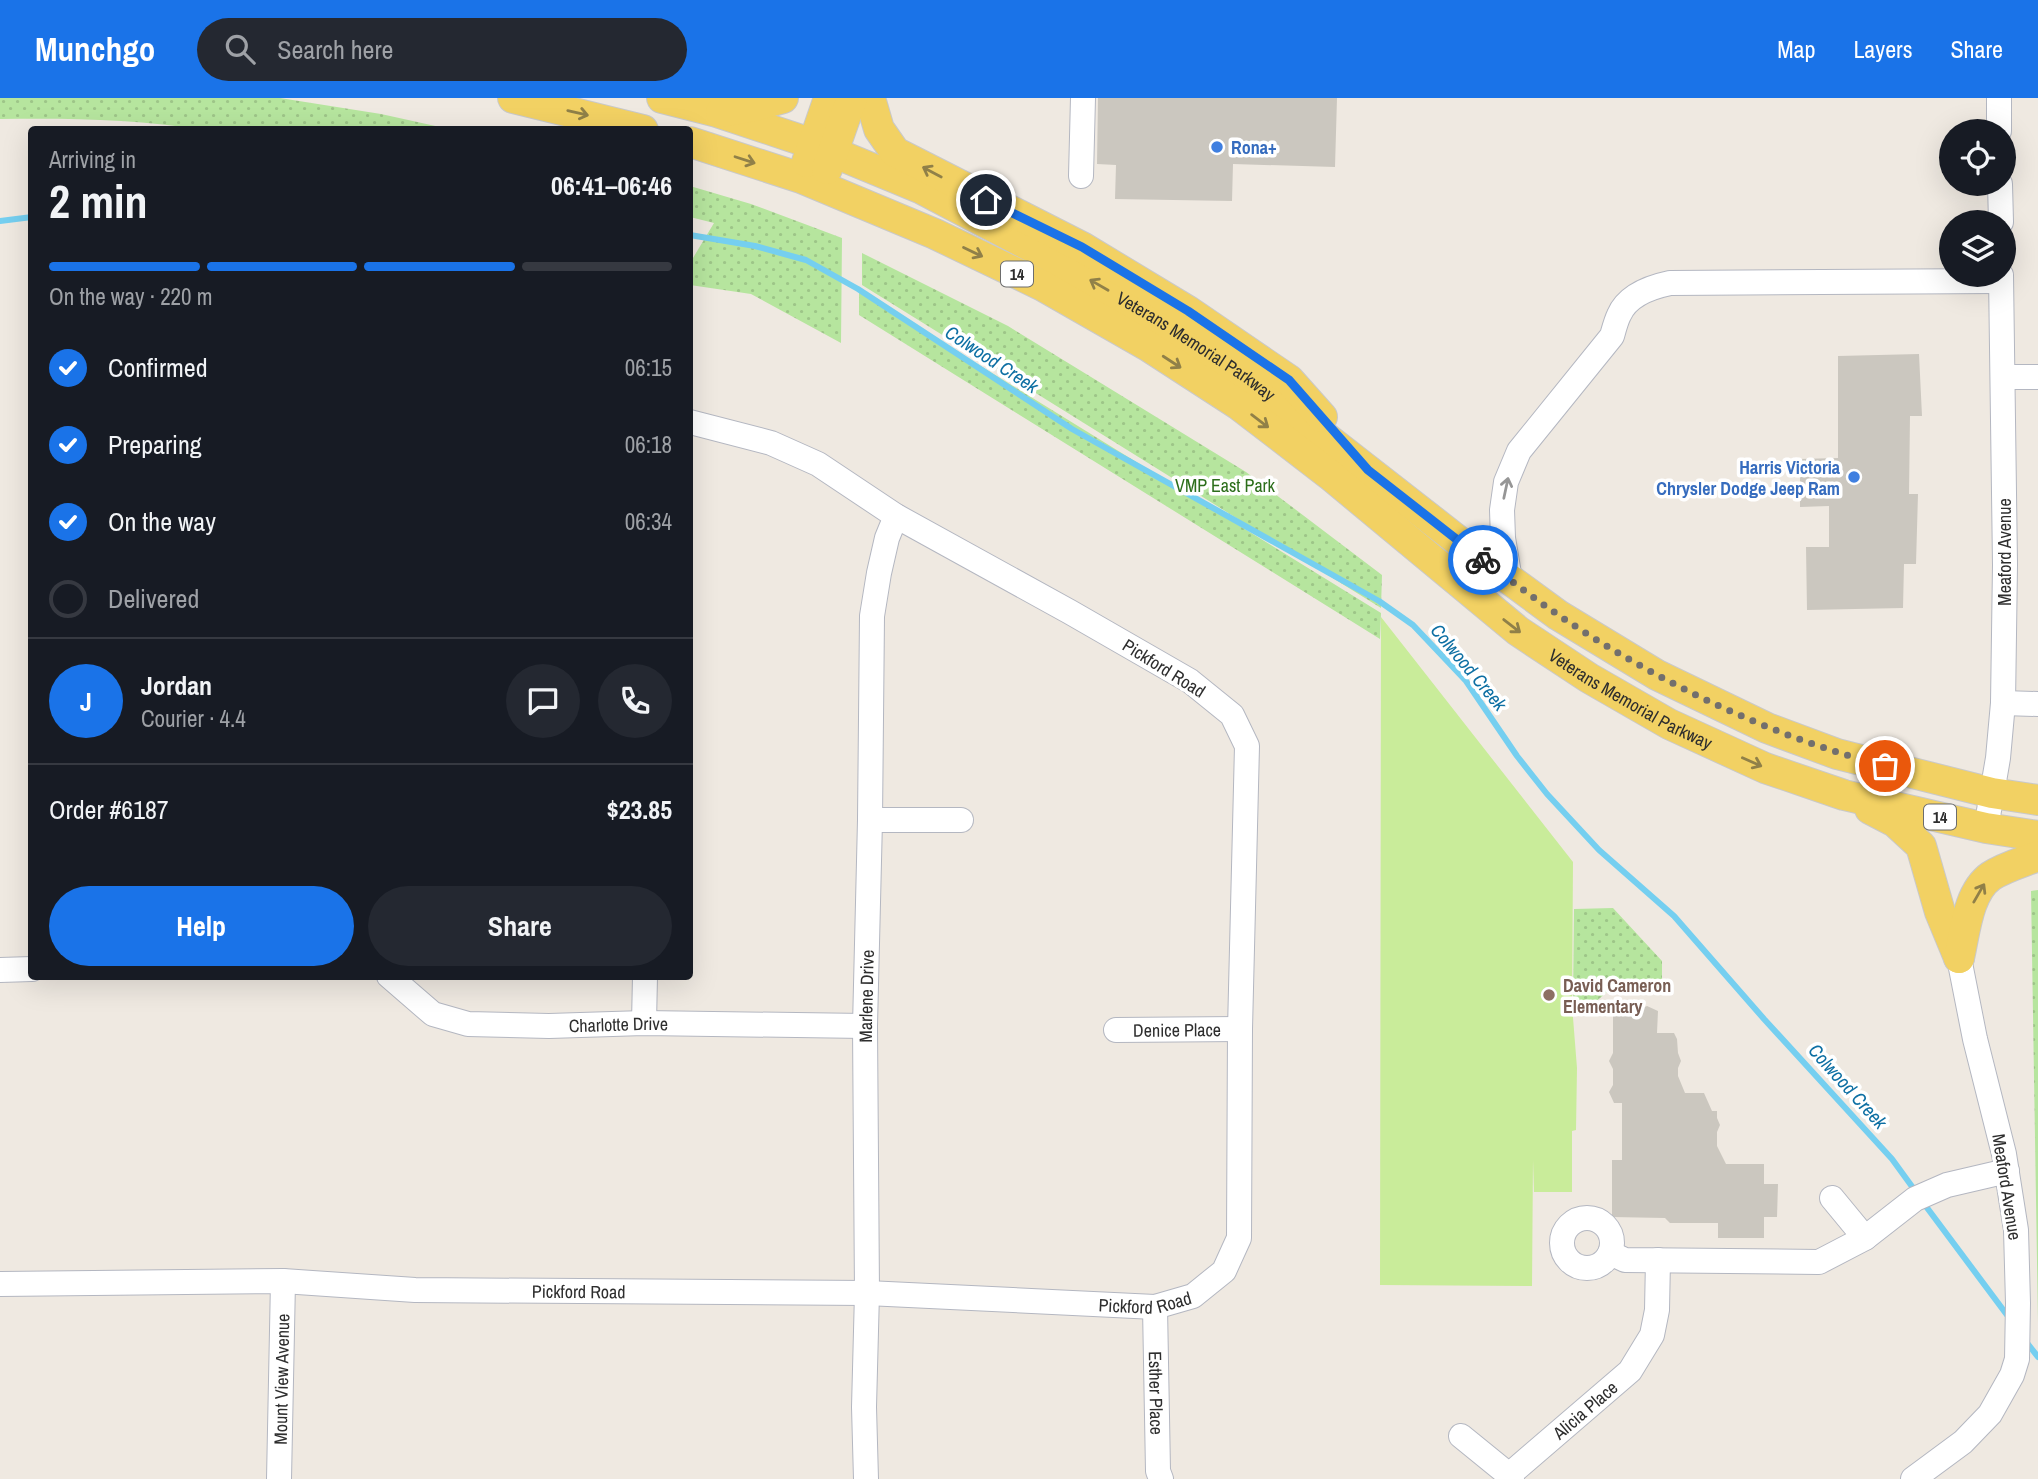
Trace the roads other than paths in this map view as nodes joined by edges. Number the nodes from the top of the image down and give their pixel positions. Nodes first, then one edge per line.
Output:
1 (513, 98) edge
2 (662, 98) edge
3 (783, 98) edge
4 (829, 98) edge
5 (852, 98) edge
6 (870, 98) edge
7 (1083, 98) edge
8 (1999, 98) edge
9 (717, 112) junction
10 (1999, 119) edge
11 (627, 126) edge
12 (693, 143) edge
13 (823, 148) junction
14 (1081, 176) dead end
15 (811, 182) junction
16 (1939, 279) edge
17 (2001, 287) edge
18 (1212, 370) junction
19 (2003, 377) junction
20 (2038, 377) edge
21 (693, 423) edge
22 (1368, 470) junction
23 (896, 516) junction
24 (1510, 580) junction
25 (2003, 703) junction
26 (2038, 704) edge
27 (1992, 793) junction
28 (1844, 795) junction
29 (2038, 800) edge
30 (870, 820) junction
31 (961, 820) dead end
32 (1986, 828) junction
33 (2038, 836) edge
34 (2038, 856) edge
35 (1959, 958) junction
36 (28, 969) edge
37 (0, 970) edge
38 (394, 980) edge
39 (645, 980) edge
40 (644, 1023) junction
41 (864, 1026) junction
42 (1240, 1029) junction
43 (1116, 1030) dead end
44 (2007, 1171) junction
45 (1832, 1198) dead end
46 (1865, 1238) junction
47 (1610, 1253) dead end
48 (1658, 1260) junction
49 (283, 1281) junction
50 (0, 1284) edge
51 (867, 1293) junction
52 (1155, 1307) junction
53 (1461, 1436) dead end
54 (1511, 1477) edge
55 (279, 1479) edge
56 (866, 1479) edge
57 (1161, 1479) edge
58 (1913, 1479) edge

1 -> 11 main road
2 - 9 main road, Veterans Memorial Parkway / 14
3 - 9 main road
4 - 13 main road
5 - 13 main road
22 -> 6 main road
7 - 14 street
8 - 10 street
9 - 13 main road, Veterans Memorial Parkway / 14
12 -> 15 main road, Veterans Memorial Parkway / 14
13 - 15 main road
18 -> 13 main road, Veterans Memorial Parkway / 14
15 -> 18 main road, Veterans Memorial Parkway / 14
24 -> 16 street
17 - 19 street, Meaford Avenue
18 - 22 main road, Veterans Memorial Parkway / 14
18 -> 28 main road, Veterans Memorial Parkway / 14
19 - 20 street
19 - 25 street, Meaford Avenue
21 - 23 street, Pickford Road
22 - 24 main road, Veterans Memorial Parkway / 14
23 - 30 street, Marlene Drive
23 - 42 street, Pickford Road
24 - 27 main road, Veterans Memorial Parkway / 14
25 - 26 street
25 - 27 street, Meaford Avenue
27 - 29 main road, Veterans Memorial Parkway / 14
27 - 32 street, Meaford Avenue
28 - 32 main road, Veterans Memorial Parkway / 14
28 - 35 main road
30 - 31 street
30 - 41 street, Marlene Drive
32 - 33 main road, Veterans Memorial Parkway / 14
35 -> 34 main road
35 - 44 street, Meaford Avenue
36 - 37 street
38 - 40 street, Charlotte Drive
39 - 40 street
40 - 41 street, Charlotte Drive
41 - 51 street, Marlene Drive
42 - 43 street, Denice Place
42 - 52 street, Pickford Road
44 - 46 street
44 - 58 street, Meaford Avenue
45 - 46 street
46 - 48 street
47 - 48 street
48 - 54 street, Alicia Place
49 - 50 street, Pickford Road
49 - 51 street, Pickford Road
49 - 55 street, Mount View Avenue
51 - 52 street, Pickford Road
51 - 56 street, Marlene Drive
52 - 57 street, Esther Place
53 - 54 street, Alicia Place

